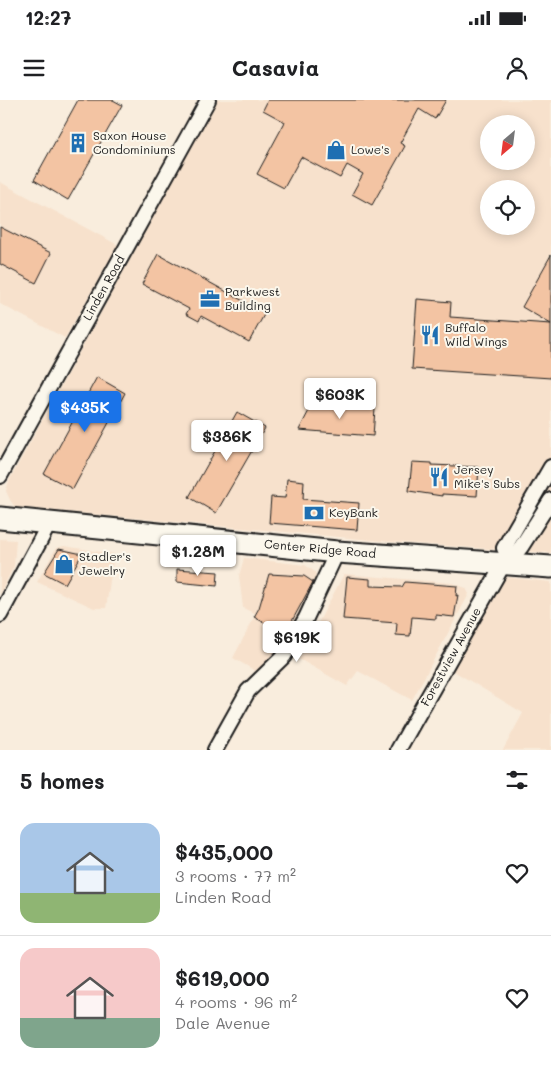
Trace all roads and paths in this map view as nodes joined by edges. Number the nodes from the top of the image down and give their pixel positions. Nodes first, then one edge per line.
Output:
1 (208, 100) edge
2 (551, 467) edge
3 (0, 476) edge
4 (551, 500) edge
5 (0, 518) edge
6 (49, 524) junction
7 (337, 552) junction
8 (505, 560) junction
9 (551, 567) edge
10 (0, 615) edge
11 (215, 750) edge
12 (398, 750) edge

1 - 3 street, Linden Road
2 - 8 street
4 - 8 street
5 - 6 main road, Center Ridge Road
6 - 7 main road, Center Ridge Road
6 - 10 street
7 - 8 main road, Center Ridge Road
7 - 11 street
8 - 9 main road, Center Ridge Road
8 - 12 street, Forestview Avenue

